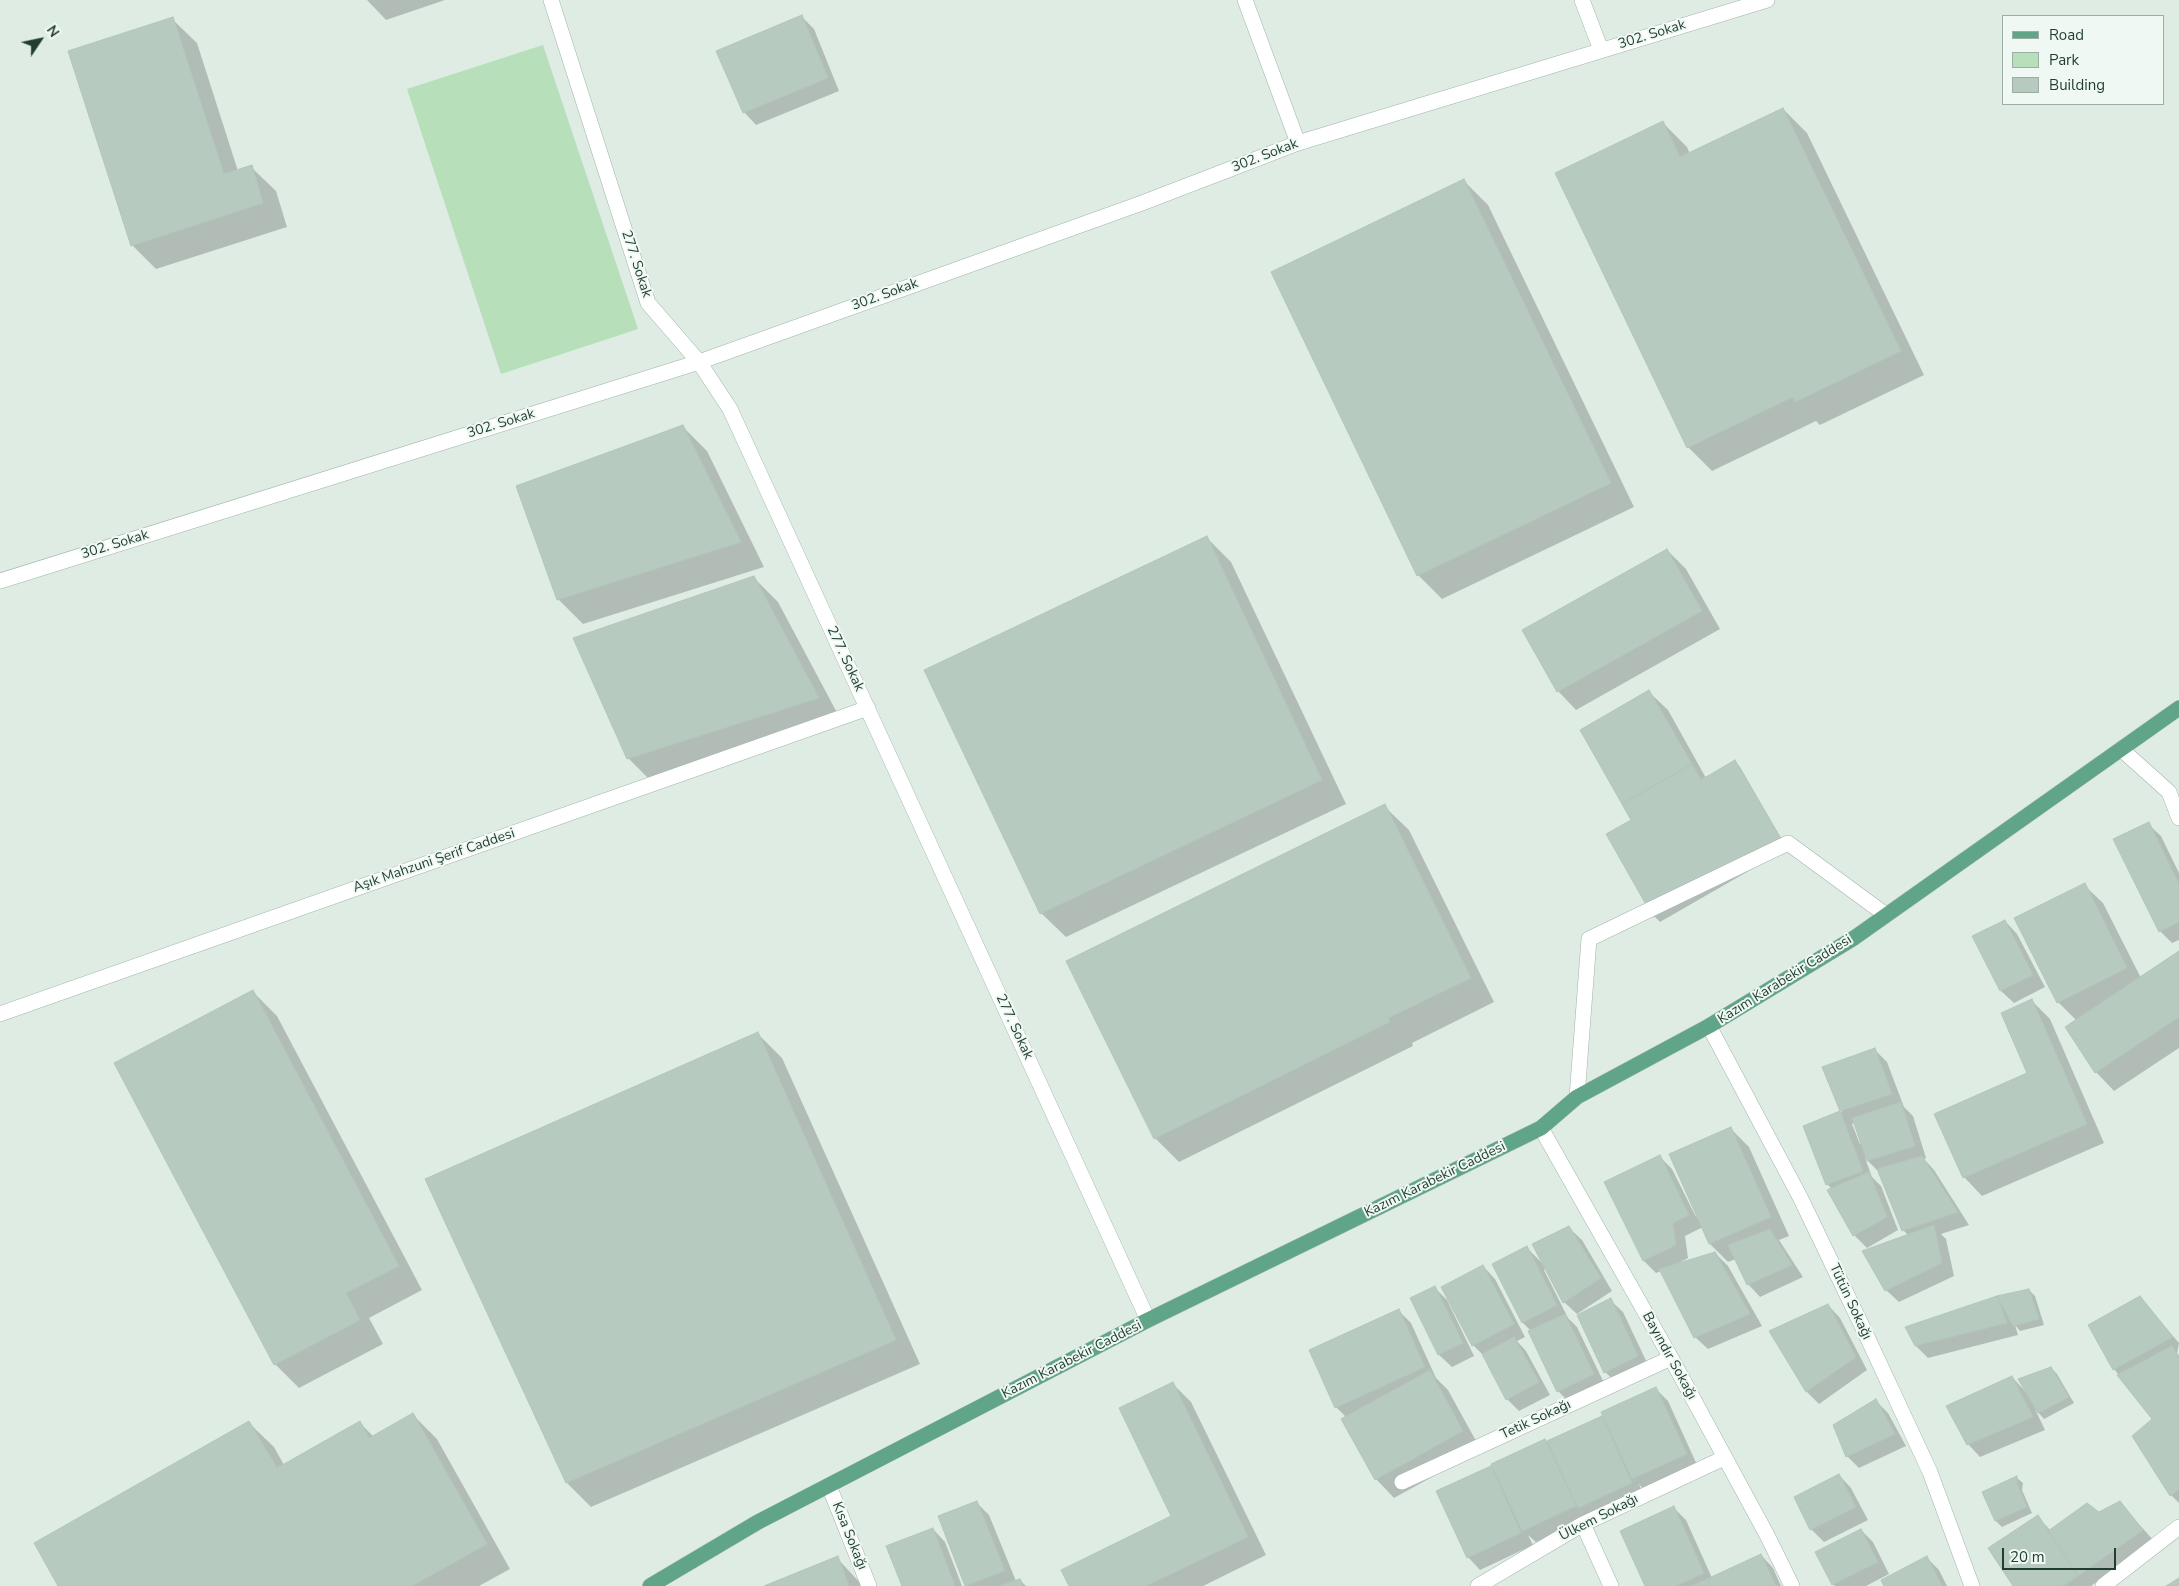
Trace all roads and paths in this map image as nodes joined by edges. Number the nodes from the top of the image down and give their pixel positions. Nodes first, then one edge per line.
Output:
1 (551, 0) edge
2 (1245, 0) edge
3 (1582, 0) edge
4 (1767, 0) edge
5 (1601, 50) junction
6 (1298, 143) junction
7 (699, 362) junction
8 (0, 581) edge
9 (868, 708) junction
10 (2179, 708) edge
11 (2121, 749) junction
12 (2179, 818) edge
13 (1886, 915) junction
14 (0, 1014) edge
15 (1709, 1026) junction
16 (1576, 1097) junction
17 (1541, 1128) junction
18 (1148, 1320) junction
19 (1671, 1358) junction
20 (1724, 1458) junction
21 (1402, 1482) dead end
22 (829, 1486) junction
23 (1583, 1524) junction
24 (2179, 1527) edge
25 (650, 1586) edge
26 (869, 1586) edge
27 (1478, 1586) edge
28 (1611, 1586) edge
29 (1792, 1586) edge
30 (1972, 1586) edge
31 (2103, 1586) edge

1 - 7 street, 277. Sokak
2 - 6 street
3 - 5 street
4 - 5 street, 302. Sokak
5 - 6 street, 302. Sokak
6 - 7 street, 302. Sokak
7 - 8 street, 302. Sokak
7 - 9 street, 277. Sokak
9 - 14 street, Aşık Mahzuni Şerif Caddesi
9 - 18 street, 277. Sokak
10 - 11 main road, Kazım Karabekir Caddesi
11 - 12 street
11 - 13 main road, Kazım Karabekir Caddesi
13 - 15 main road, Kazım Karabekir Caddesi
13 - 16 street
15 - 16 main road, Kazım Karabekir Caddesi
15 - 30 street, Tütün Sokağı
16 - 17 main road, Kazım Karabekir Caddesi
17 - 18 main road, Kazım Karabekir Caddesi
17 - 19 street, Bayındır Sokağı
18 - 22 main road, Kazım Karabekir Caddesi
19 - 20 street, Bayındır Sokağı
19 - 21 street, Tetik Sokağı
20 - 23 street, Ülkem Sokağı
20 - 29 street, Bayındır Sokağı
22 - 25 main road, Kazım Karabekir Caddesi
22 - 26 street, Kısa Sokağı
23 - 27 street, Ülkem Sokağı
23 - 28 street
24 - 31 street

